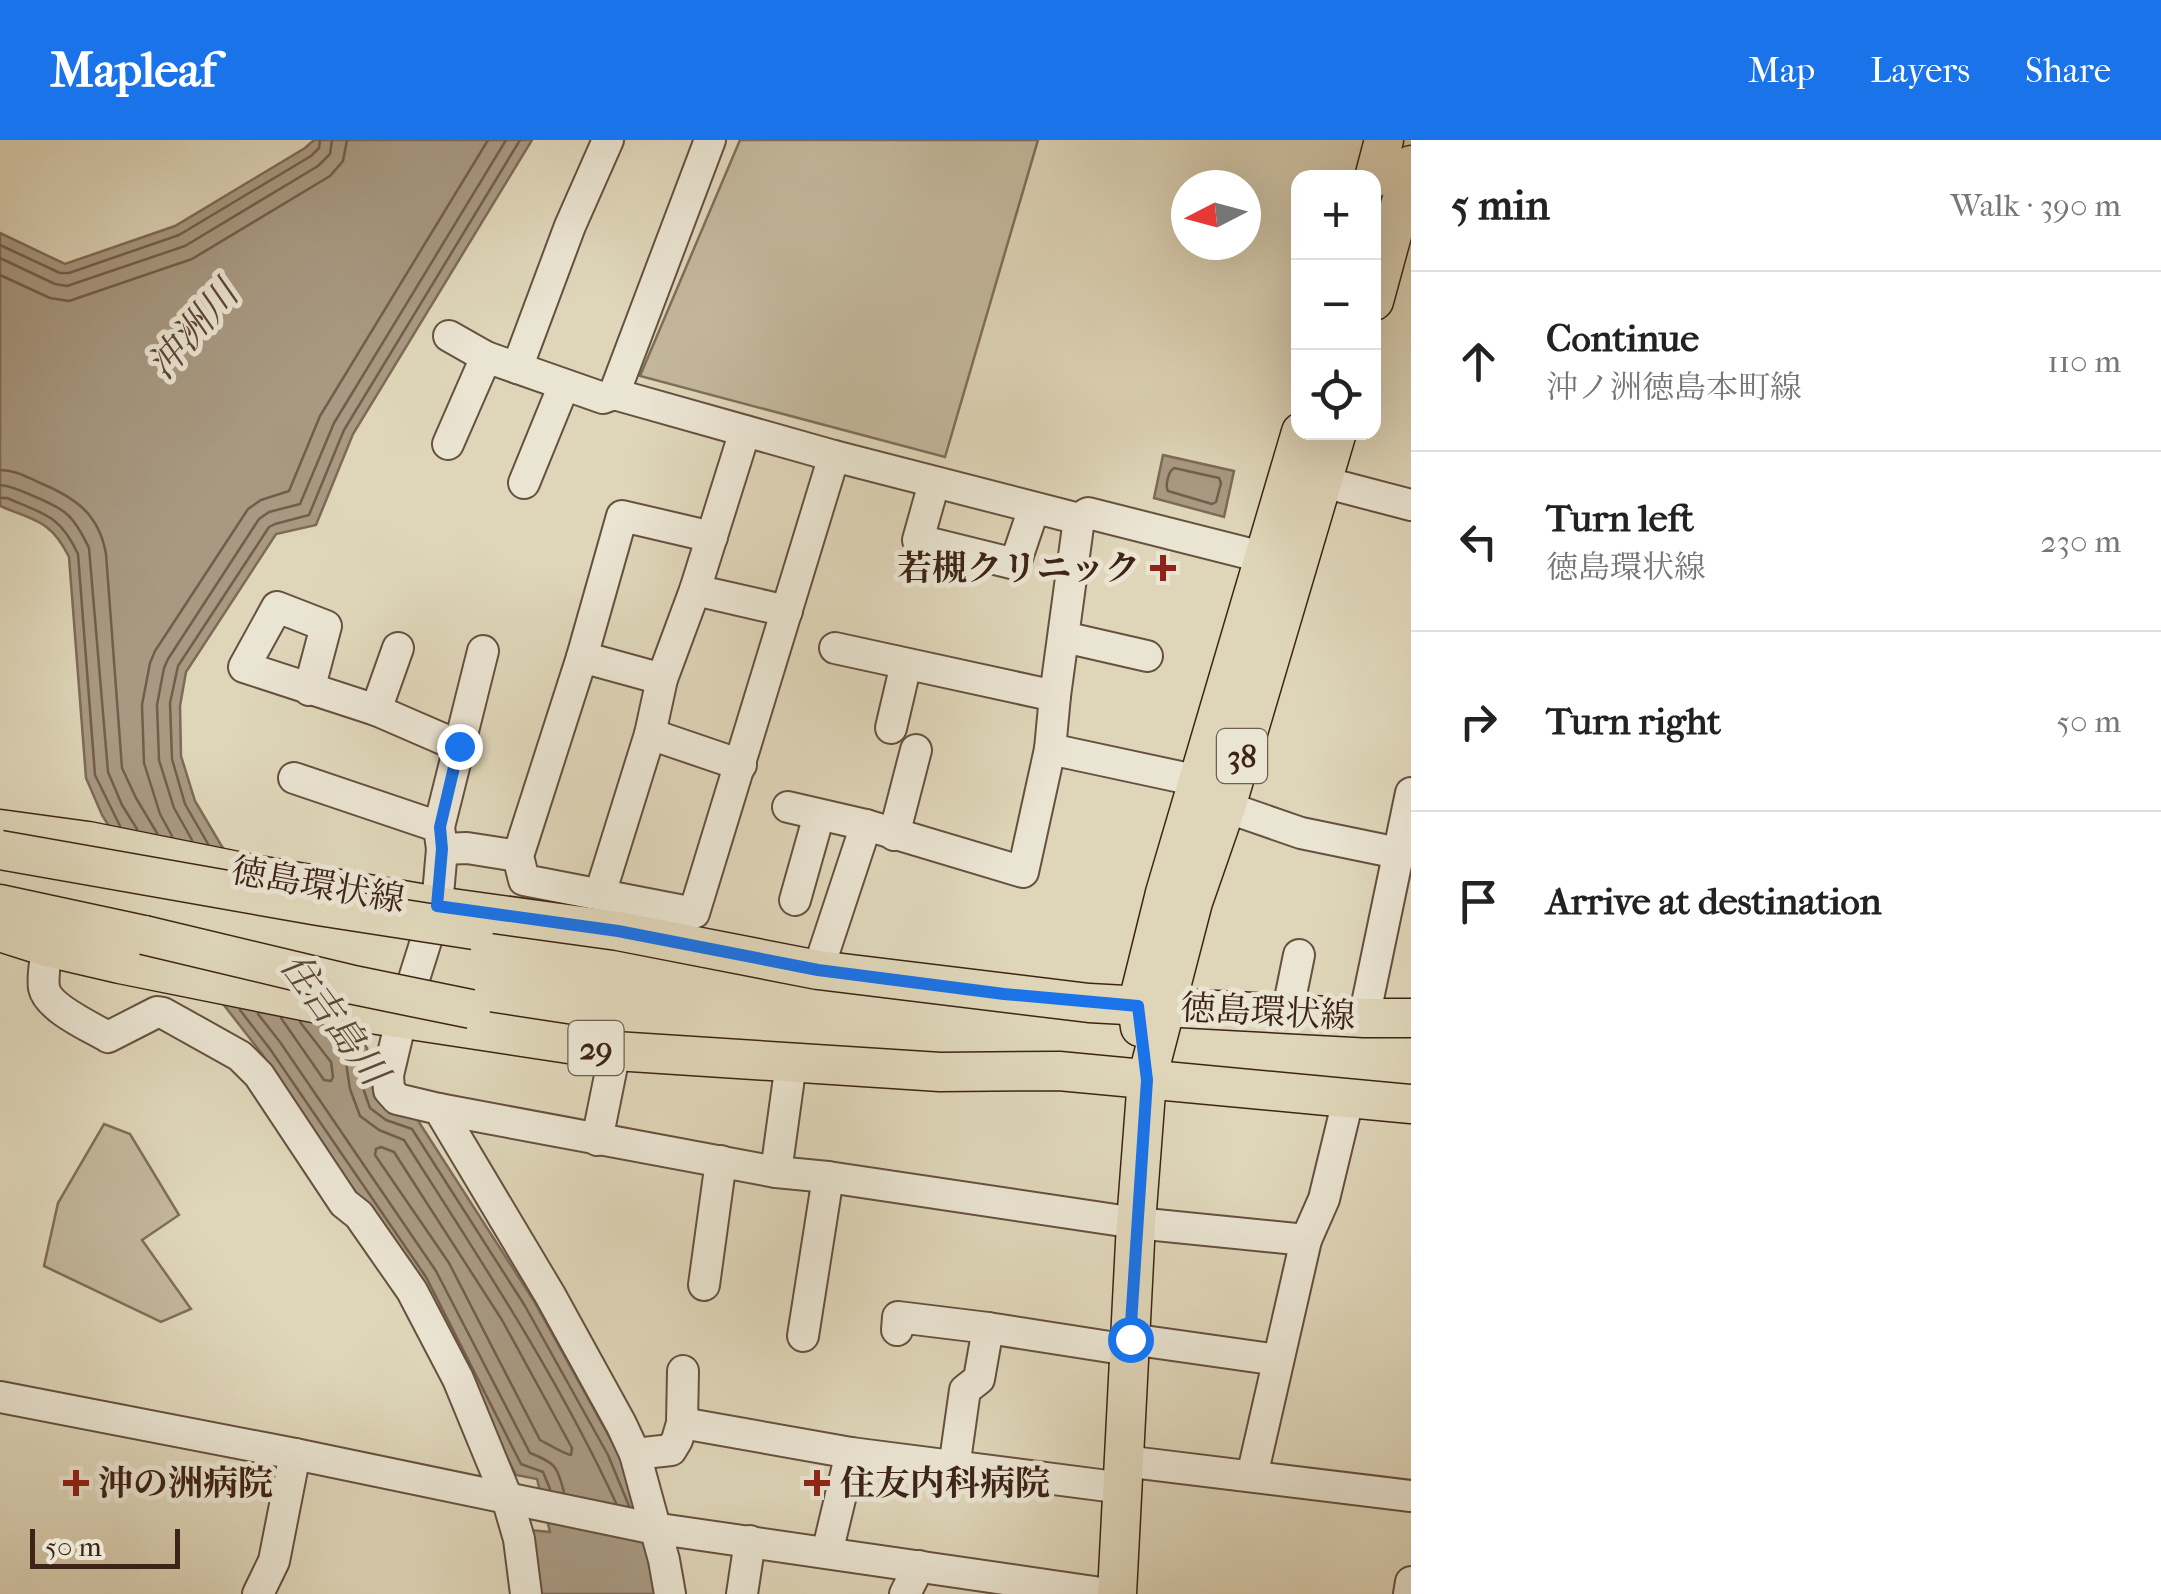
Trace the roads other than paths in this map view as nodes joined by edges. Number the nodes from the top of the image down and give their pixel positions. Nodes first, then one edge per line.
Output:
1 (608, 140) edge
2 (710, 140) edge
3 (1384, 140) edge
4 (1411, 165) edge
5 (1376, 170) edge
6 (1381, 274) edge
7 (449, 336) dead end
8 (486, 357) junction
9 (517, 368) junction
10 (564, 385) junction
11 (614, 394) junction
12 (745, 431) junction
13 (1300, 440) edge
14 (1335, 440) edge
15 (448, 444) dead end
16 (834, 456) junction
17 (934, 482) junction
18 (1323, 482) junction
19 (524, 484) dead end
20 (1411, 505) edge
21 (1034, 508) junction
22 (1078, 520) junction
23 (712, 537) junction
24 (1282, 562) junction
25 (695, 590) junction
26 (787, 611) junction
27 (1064, 637) junction
28 (398, 648) dead end
29 (834, 648) dead end
30 (483, 651) dead end
31 (1147, 656) dead end
32 (582, 657) junction
33 (906, 664) junction
34 (662, 679) junction
35 (309, 690) dead end
36 (1055, 696) junction
37 (376, 710) junction
38 (891, 728) dead end
39 (650, 734) junction
40 (459, 746) junction
41 (1050, 749) junction
42 (916, 750) dead end
43 (741, 765) junction
44 (294, 778) dead end
45 (1213, 794) junction
46 (1411, 794) edge
47 (788, 807) dead end
48 (820, 815) junction
49 (0, 829) edge
50 (880, 830) junction
51 (441, 838) junction
52 (0, 850) edge
53 (1398, 853) junction
54 (518, 856) junction
55 (600, 894) junction
56 (795, 900) dead end
57 (0, 904) edge
58 (437, 906) junction
59 (0, 932) edge
60 (47, 947) junction
61 (1299, 954) dead end
62 (818, 970) junction
63 (1152, 1006) junction
64 (1287, 1014) junction
65 (1364, 1018) junction
66 (1411, 1018) edge
67 (402, 1020) junction
68 (614, 1050) junction
69 (791, 1063) junction
70 (1059, 1070) junction
71 (1147, 1080) junction
72 (1348, 1100) junction
73 (1411, 1104) edge
74 (439, 1108) junction
75 (597, 1140) junction
76 (721, 1161) junction
77 (776, 1172) junction
78 (828, 1177) junction
79 (1136, 1223) junction
80 (1306, 1240) junction
81 (704, 1285) dead end
82 (988, 1328) junction
83 (898, 1330) dead end
84 (803, 1336) dead end
85 (1130, 1344) junction
86 (1278, 1360) junction
87 (682, 1372) dead end
88 (0, 1397) edge
89 (682, 1423) junction
90 (851, 1453) junction
91 (295, 1454) junction
92 (635, 1454) junction
93 (954, 1468) junction
94 (1123, 1474) junction
95 (1252, 1476) junction
96 (1411, 1496) edge
97 (519, 1501) junction
98 (651, 1527) junction
99 (750, 1541) junction
100 (827, 1553) junction
101 (918, 1566) junction
102 (1411, 1582) edge
103 (258, 1594) edge
104 (526, 1594) edge
105 (670, 1594) edge
106 (742, 1594) edge
107 (906, 1594) edge
108 (1108, 1594) edge
109 (1118, 1594) edge
110 (1409, 1594) edge

1 - 9 street
2 - 11 street
3 - 5 main road
4 - 6 main road
7 - 8 street
8 - 9 street
8 - 15 street
9 - 10 street
10 - 11 street
10 - 19 street
11 - 12 street
12 - 16 street
12 - 23 street
13 - 24 main road, 38
14 - 18 main road, 38
16 - 17 street
16 - 26 street
17 - 21 street
17 - 21 street
18 - 20 street
18 - 24 main road, 38
21 - 22 street
22 - 24 street
22 - 27 street
23 - 25 street
23 - 32 street
24 - 45 main road, 38
25 - 26 street
25 - 34 street
26 - 43 street
27 - 31 street
27 - 36 street
28 - 37 street
29 - 33 street
30 - 40 street
32 - 34 street
32 - 54 street
33 - 36 street
33 - 38 street
34 - 39 street
35 - 37 street
36 - 41 street
37 - 40 street
39 - 43 street
39 - 55 street
40 - 51 street
41 - 45 street
41 - 50 street
42 - 50 street
43 - 55 street
44 - 51 street
45 - 53 street
45 - 63 main road, 38
46 - 53 street
47 - 48 street
48 - 50 street
48 - 56 street
49 - 58 main road, 徳島環状線
50 - 62 street
51 - 54 street
51 - 58 street
52 - 62 main road, bridge
53 - 65 street
54 - 55 street
57 - 70 main road, bridge
58 - 62 main road, 徳島環状線
58 - 67 street
59 - 60 main road, 29
60 - 67 main road, 29
60 - 97 street
61 - 64 street
62 - 63 main road, 徳島環状線
63 - 64 main road, 徳島環状線
63 - 71 main road, 38
64 - 65 main road, 徳島環状線
65 - 66 main road, 徳島環状線
67 - 68 main road, 29
67 - 74 street
68 - 69 main road, 29
68 - 75 street
69 - 70 main road, 29
69 - 77 street
70 - 71 main road, 29
71 - 72 main road, 29
71 - 79 main road, 38
72 - 73 main road, 29
72 - 80 street
74 - 75 street
74 - 92 street
75 - 76 street
76 - 77 street
76 - 81 street
77 - 78 street
78 - 79 street
78 - 84 street
79 - 80 street
79 - 85 main road, 38
80 - 86 street
82 - 83 street
82 - 85 street
82 - 93 street
85 - 86 street
85 - 94 main road, 38
86 - 95 street
87 - 89 street
88 - 91 street
89 - 90 street
89 - 92 street
90 - 93 street
90 - 100 street
91 - 97 street
91 - 103 street
92 - 98 street
93 - 94 street
94 - 95 street
94 - 109 main road, 38
95 - 96 street
97 - 98 street
97 - 104 street
98 - 99 street
98 - 105 street
99 - 100 street
99 - 106 street
100 - 101 street
101 - 107 street
101 - 108 street
102 - 110 street

